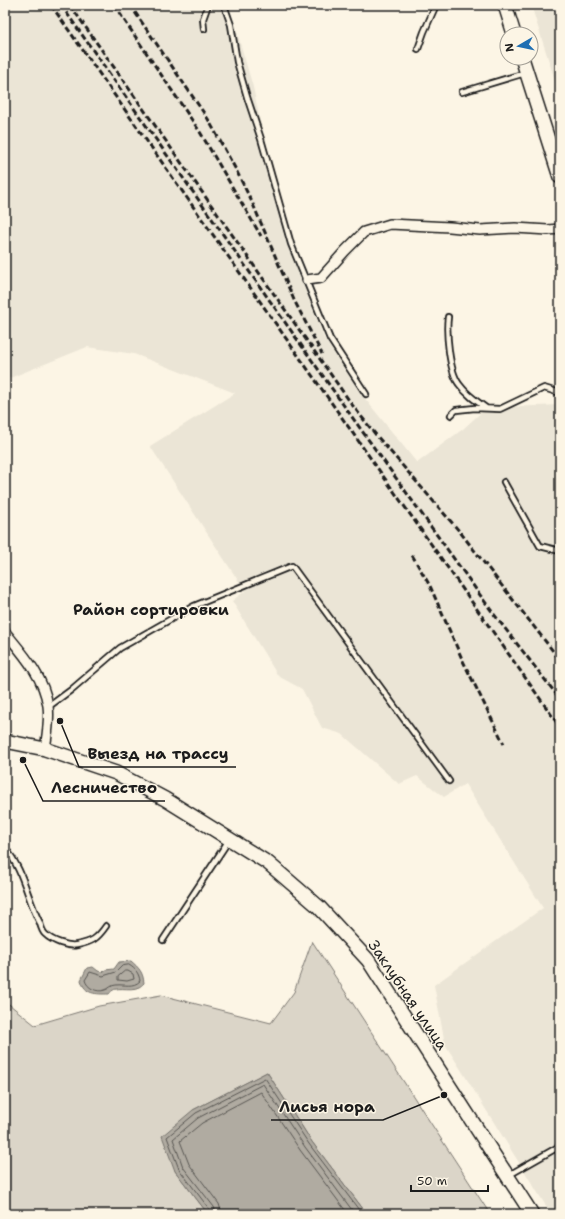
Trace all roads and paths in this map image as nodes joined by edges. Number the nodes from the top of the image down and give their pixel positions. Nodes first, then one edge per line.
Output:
1 (208, 5) edge
2 (224, 5) edge
3 (436, 5) edge
4 (505, 5) edge
5 (512, 26) edge
6 (204, 30) dead end
7 (418, 49) dead end
8 (525, 66) edge
9 (527, 73) junction
10 (462, 92) dead end
11 (560, 177) edge
12 (560, 229) edge
13 (307, 280) junction
14 (448, 317) dead end
15 (560, 393) edge
16 (366, 394) dead end
17 (486, 408) junction
18 (451, 415) dead end
19 (504, 482) dead end
20 (560, 551) edge
21 (5, 632) edge
22 (48, 707) junction
23 (5, 741) edge
24 (45, 749) junction
25 (449, 781) dead end
26 (230, 839) junction
27 (5, 848) edge
28 (106, 926) dead end
29 (163, 940) dead end
30 (560, 1146) edge
31 (508, 1176) junction
32 (532, 1214) edge

1 - 6 lane
2 - 13 lane
3 - 7 lane
4 - 5 main road
8 - 9 main road
9 - 10 lane
9 - 11 main road
12 - 13 street
13 - 16 lane
14 - 17 lane
15 - 17 lane
17 - 18 lane
19 - 20 lane
21 - 22 street
22 - 24 street
22 - 25 lane
23 - 24 main road, Заклубная улица
24 - 26 main road, Заклубная улица
26 - 29 lane
26 - 31 main road, Заклубная улица
27 - 28 lane
30 - 31 lane
31 - 32 main road, Заклубная улица

